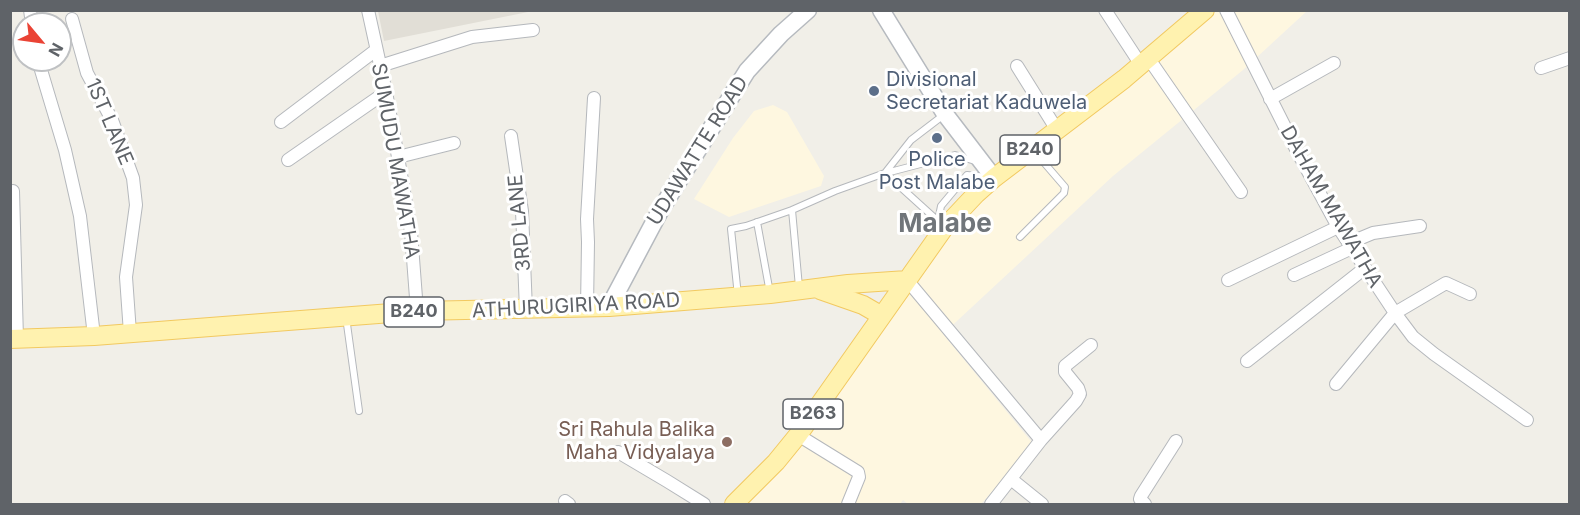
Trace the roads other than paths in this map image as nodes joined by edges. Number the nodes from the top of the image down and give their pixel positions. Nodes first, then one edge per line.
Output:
1 (808, 10) edge
2 (881, 10) edge
3 (1105, 10) edge
4 (1205, 10) edge
5 (1226, 10) edge
6 (370, 11) edge
7 (72, 19) dead end
8 (533, 30) dead end
9 (376, 50) junction
10 (1569, 58) edge
11 (1145, 62) junction
12 (1334, 63) dead end
13 (380, 66) junction
14 (1017, 66) dead end
15 (1541, 68) dead end
16 (42, 72) edge
17 (386, 92) junction
18 (594, 98) dead end
19 (1270, 99) junction
20 (945, 114) junction
21 (281, 122) dead end
22 (1057, 130) junction
23 (511, 136) dead end
24 (454, 143) dead end
25 (1032, 149) junction
26 (398, 157) junction
27 (288, 160) dead end
28 (885, 173) junction
29 (990, 173) junction
30 (13, 191) dead end
31 (1241, 192) dead end
32 (792, 210) junction
33 (757, 222) junction
34 (941, 225) junction
35 (1420, 226) dead end
36 (1338, 228) junction
37 (1020, 237) dead end
38 (1351, 245) junction
39 (1365, 268) junction
40 (1294, 275) dead end
41 (907, 280) junction
42 (1227, 280) dead end
43 (808, 290) junction
44 (770, 294) junction
45 (1470, 294) dead end
46 (738, 296) junction
47 (609, 307) junction
48 (586, 308) junction
49 (526, 310) junction
50 (417, 311) junction
51 (1395, 313) junction
52 (882, 316) junction
53 (346, 317) junction
54 (130, 333) junction
55 (94, 336) junction
56 (14, 339) edge
57 (1091, 345) dead end
58 (1247, 361) dead end
59 (1336, 384) dead end
60 (359, 411) dead end
61 (1527, 420) dead end
62 (798, 435) junction
63 (1041, 440) junction
64 (1176, 441) dead end
65 (618, 452) dead end
66 (1011, 479) junction
67 (704, 504) edge
68 (734, 504) edge
69 (848, 504) edge
70 (991, 504) edge
71 (1042, 504) edge
72 (1146, 504) edge

1 - 47 street, UDAWATTE ROAD
2 - 20 street
3 - 11 street
4 - 11 main road, B240
5 - 19 street, DAHAM MAWATHA
6 - 9 street, SUMUDU MAWATHA
7 - 54 street, 1ST LANE
8 - 13 street
9 - 13 street, SUMUDU MAWATHA
9 - 21 street
10 - 15 street
11 - 22 main road, B240
11 - 31 street
12 - 19 street
13 - 17 street, SUMUDU MAWATHA
14 - 22 street
16 - 55 street
17 - 26 street, SUMUDU MAWATHA
17 - 27 street
18 - 48 street
19 - 36 street, DAHAM MAWATHA
20 - 28 lane
20 - 29 street
22 - 25 main road, B240
23 - 49 street, 3RD LANE
24 - 26 street
25 - 29 main road, B240
25 - 37 lane
26 - 50 street, SUMUDU MAWATHA
28 - 29 lane
28 - 32 lane
28 - 34 lane
29 - 34 main road, B240
30 - 56 street
32 - 33 lane
32 - 43 lane
33 - 44 lane
33 - 46 lane
34 - 41 main road, B240
35 - 38 street
36 - 38 street, DAHAM MAWATHA
36 - 42 street
38 - 39 street, DAHAM MAWATHA
38 - 40 street
39 - 51 street, DAHAM MAWATHA
39 - 58 street
41 - 43 main road, ATHURUGIRIYA ROAD / B240
41 - 52 main road, B240
41 - 63 street
43 - 44 main road, ATHURUGIRIYA ROAD / B240
43 - 52 main road, ATHURUGIRIYA ROAD / B240
44 - 46 main road, ATHURUGIRIYA ROAD / B240
45 - 51 street
46 - 47 main road, ATHURUGIRIYA ROAD / B240
47 - 48 main road, ATHURUGIRIYA ROAD / B240
48 - 49 main road, ATHURUGIRIYA ROAD / B240
49 - 50 main road, ATHURUGIRIYA ROAD / B240
50 - 53 main road, ATHURUGIRIYA ROAD / B240
51 - 59 street
51 - 61 street, DAHAM MAWATHA
52 - 62 main road, B263
53 - 54 main road, ATHURUGIRIYA ROAD / B240
53 - 60 lane
54 - 55 main road, ATHURUGIRIYA ROAD / B240
55 - 56 main road, ATHURUGIRIYA ROAD / B240
57 - 63 street
62 - 68 main road, B263
62 - 69 street
63 - 66 street
64 - 72 street
65 - 67 street
66 - 70 street
66 - 71 street

